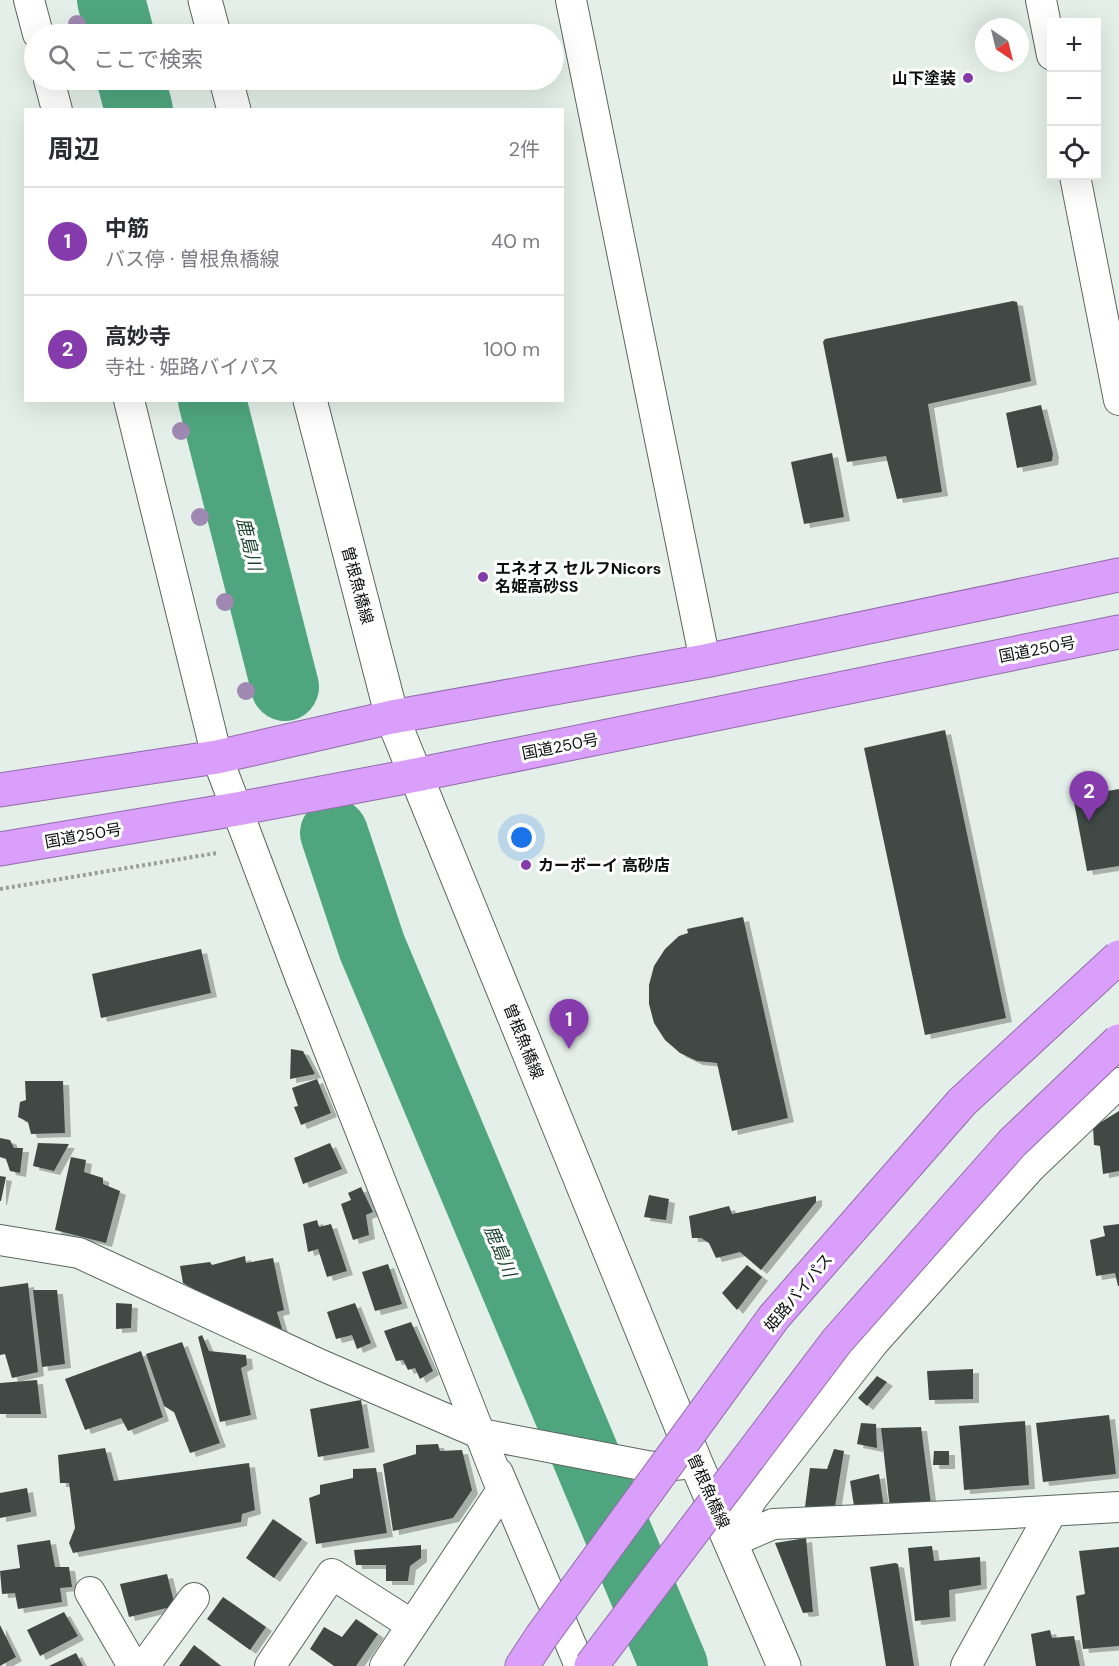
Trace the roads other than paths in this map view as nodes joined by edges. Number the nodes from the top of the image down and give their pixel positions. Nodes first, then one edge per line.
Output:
1 (29, 0) edge
2 (205, 0) edge
3 (571, 0) edge
4 (1041, 0) edge
5 (35, 24) edge
6 (211, 24) edge
7 (1047, 30) edge
8 (52, 90) edge
9 (229, 90) edge
10 (56, 108) edge
11 (233, 108) edge
12 (1076, 180) edge
13 (1119, 400) edge
14 (129, 402) edge
15 (311, 402) edge
16 (1119, 575) edge
17 (1119, 632) edge
18 (705, 661) junction
19 (392, 717) junction
20 (217, 757) junction
21 (416, 775) junction
22 (0, 790) edge
23 (237, 809) junction
24 (0, 849) edge
25 (1119, 957) edge
26 (1119, 1041) edge
27 (1119, 1083) edge
28 (0, 1240) edge
29 (481, 1434) junction
30 (696, 1463) junction
31 (1119, 1507) edge
32 (1052, 1511) junction
33 (731, 1542) junction
34 (90, 1592) dead end
35 (194, 1598) dead end
36 (412, 1625) junction
37 (133, 1666) edge
38 (144, 1666) edge
39 (270, 1666) edge
40 (385, 1666) edge
41 (522, 1666) edge
42 (580, 1666) edge
43 (591, 1666) edge
44 (784, 1666) edge
45 (966, 1666) edge

1 - 5 street
2 - 6 main road
3 - 18 street
4 - 7 street
8 - 10 street
9 - 11 main road
12 - 13 street
14 - 20 street
15 - 19 main road, 曽根魚橋線
16 - 18 highway
17 - 21 highway, 国道250号
18 - 19 highway
19 - 20 highway
19 - 21 main road, 曽根魚橋線
20 - 22 highway
20 - 23 street
21 - 23 highway, 国道250号
21 - 30 main road, 曽根魚橋線
23 - 24 highway, 国道250号
23 - 29 street
25 - 41 highway, 姫路バイパス, bridge
26 - 43 highway, bridge
27 - 33 street
28 - 29 street
29 - 30 street
29 - 36 street
29 - 42 street
30 - 33 main road, 曽根魚橋線
31 - 32 street
32 - 33 street
32 - 45 street
33 - 44 main road, 曽根魚橋線
34 - 37 street
35 - 38 street
36 - 39 street
36 - 40 street

